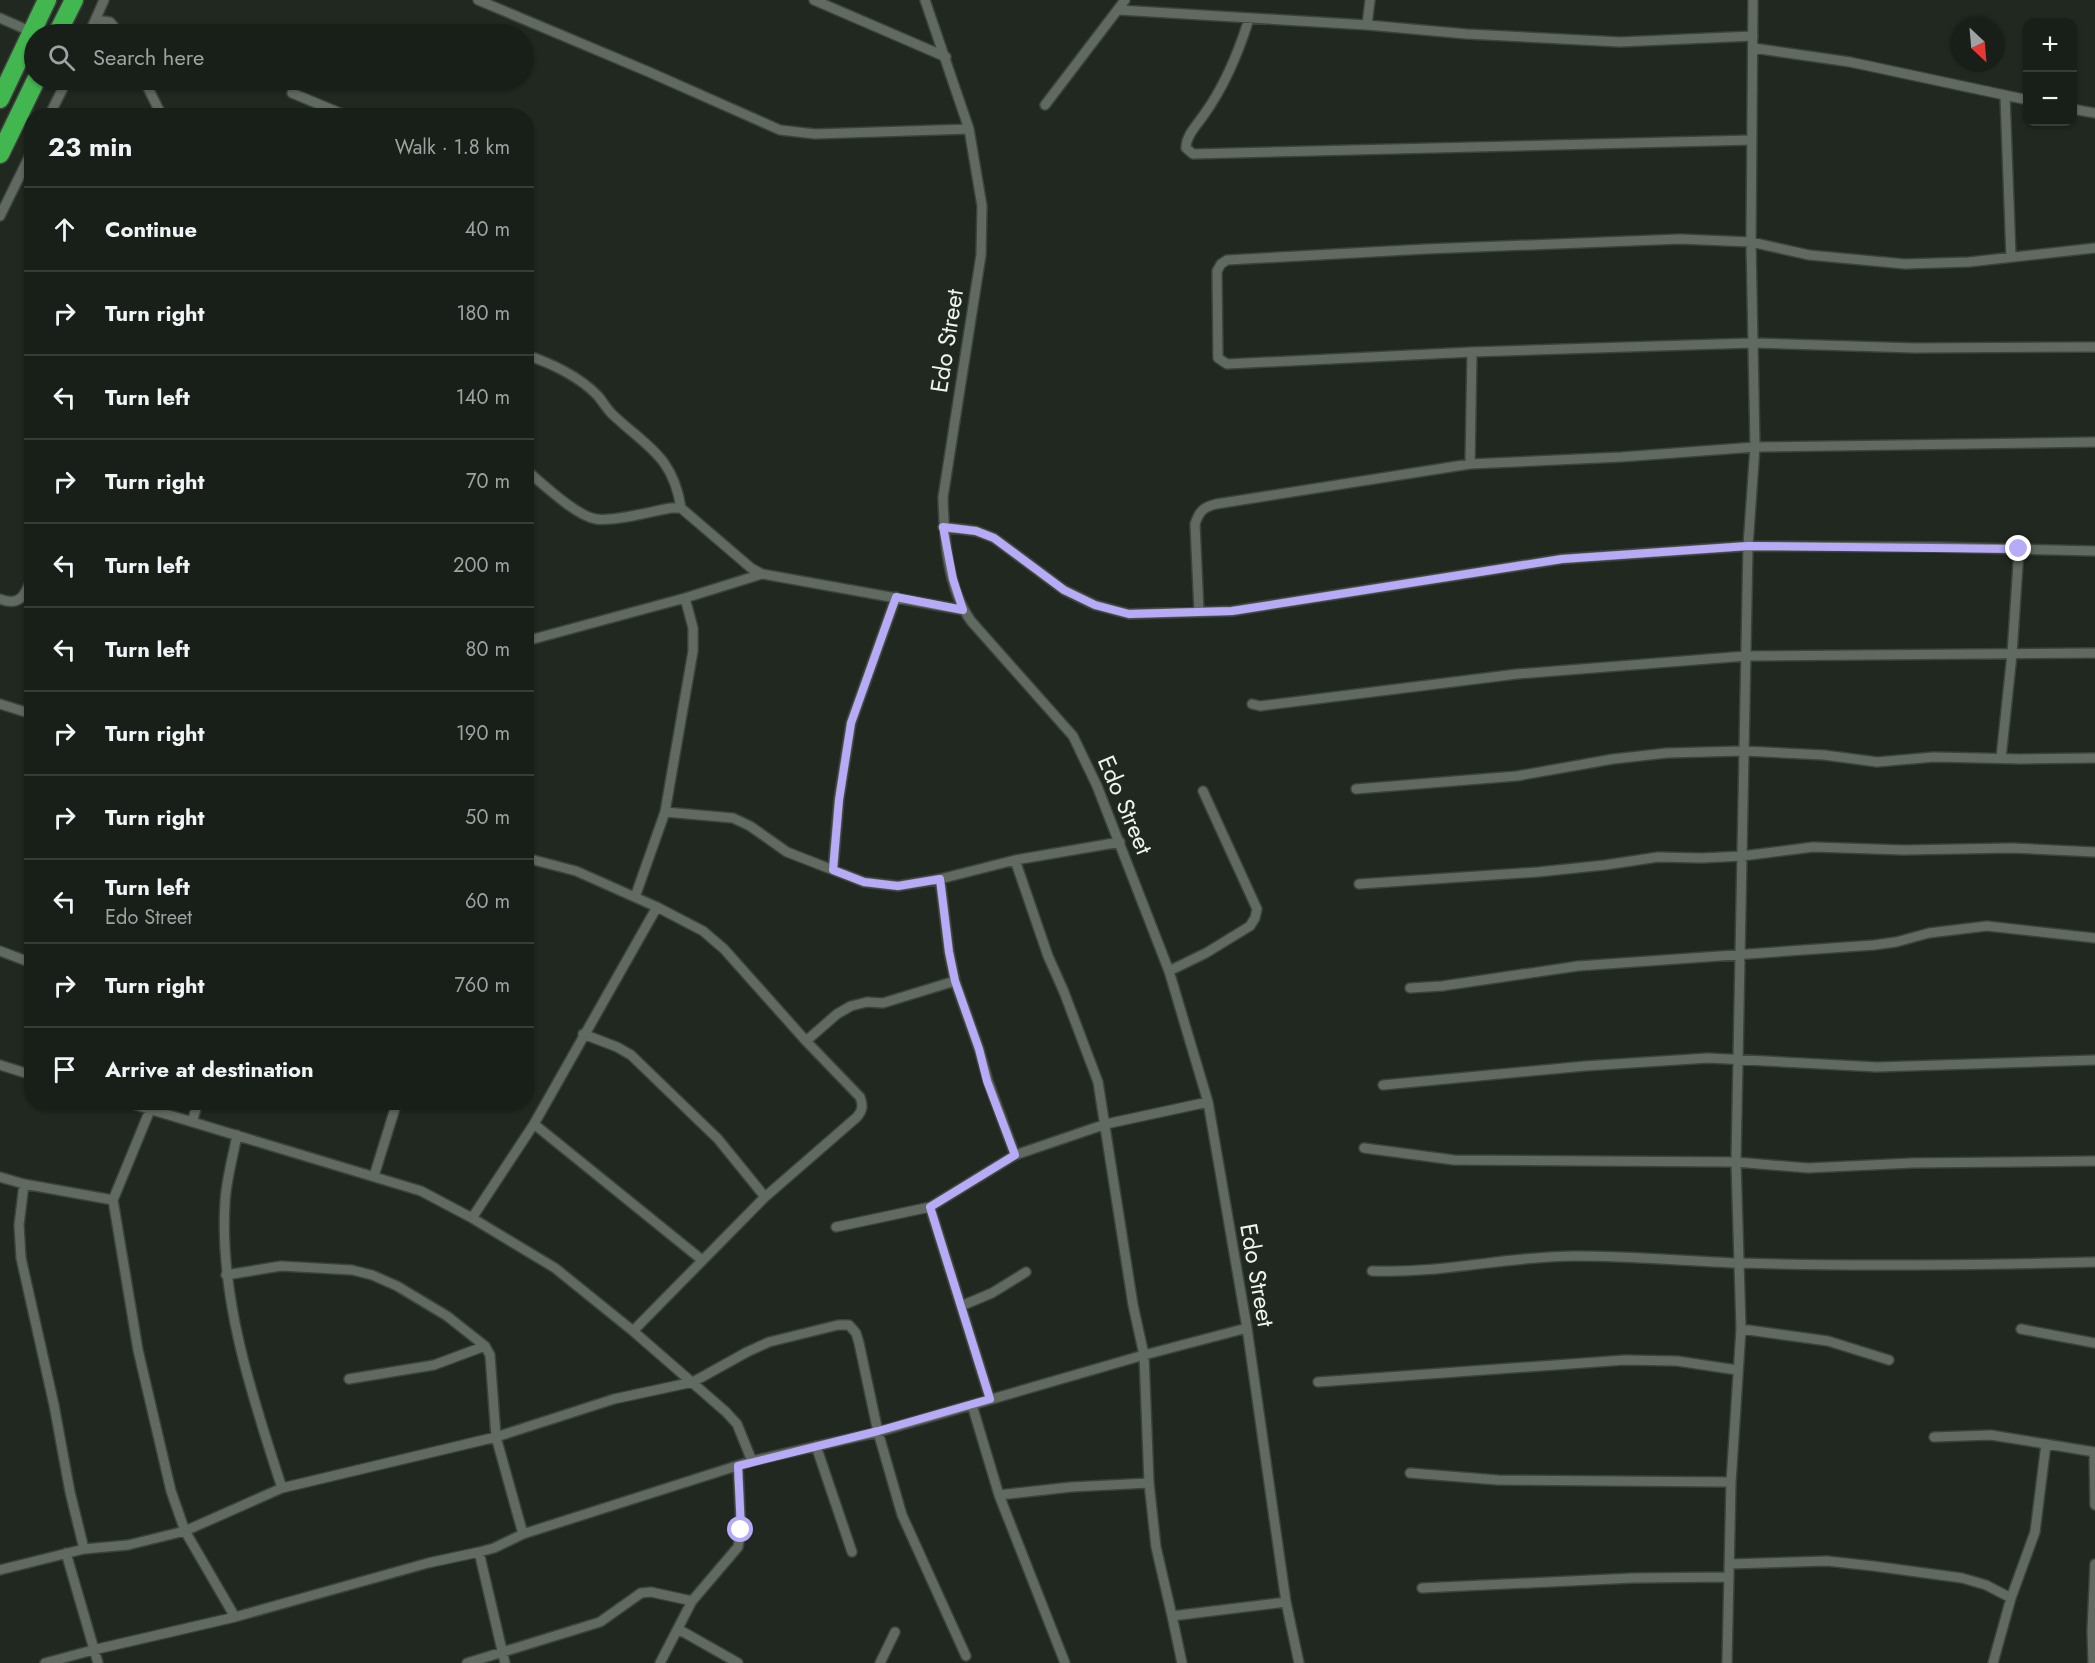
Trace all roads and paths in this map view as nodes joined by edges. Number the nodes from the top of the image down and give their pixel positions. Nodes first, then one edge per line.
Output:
1 (47, 0) edge
2 (74, 0) edge
3 (104, 0) edge
4 (478, 0) edge
5 (814, 0) edge
6 (925, 0) edge
7 (1125, 0) edge
8 (1370, 0) edge
9 (1753, 0) edge
10 (1119, 10) junction
11 (0, 18) edge
12 (1249, 19) junction
13 (96, 20) junction
14 (36, 24) edge
15 (62, 24) edge
16 (94, 24) edge
17 (112, 24) edge
18 (1367, 25) junction
19 (24, 28) edge
20 (1753, 36) junction
21 (1752, 48) junction
22 (24, 49) edge
23 (946, 57) junction
24 (31, 90) edge
25 (62, 90) edge
26 (149, 90) edge
27 (292, 93) dead end
28 (2005, 96) junction
29 (0, 99) edge
30 (2023, 99) edge
31 (1045, 105) dead end
32 (53, 108) edge
33 (158, 108) edge
34 (328, 108) edge
35 (2077, 110) edge
36 (2095, 113) edge
37 (969, 129) junction
38 (1752, 140) junction
39 (0, 154) edge
40 (24, 167) edge
41 (0, 216) edge
42 (1751, 242) junction
43 (2095, 248) edge
44 (2011, 257) junction
45 (1752, 343) junction
46 (2095, 347) edge
47 (1472, 352) junction
48 (534, 358) edge
49 (2095, 442) edge
50 (1755, 447) junction
51 (1470, 464) junction
52 (534, 476) edge
53 (681, 508) junction
54 (943, 527) junction
55 (1748, 546) junction
56 (2019, 549) junction
57 (2095, 551) edge
58 (762, 574) junction
59 (24, 593) edge
60 (896, 597) junction
61 (685, 598) junction
62 (0, 599) edge
63 (963, 610) junction
64 (1199, 612) junction
65 (534, 639) edge
66 (2095, 653) edge
67 (2012, 654) junction
68 (1746, 656) junction
69 (0, 704) edge
70 (1252, 704) dead end
71 (24, 712) edge
72 (1744, 752) junction
73 (2001, 758) junction
74 (2095, 758) edge
75 (1356, 789) dead end
76 (1203, 791) dead end
77 (665, 812) junction
78 (1120, 842) junction
79 (2095, 852) edge
80 (1742, 856) junction
81 (534, 860) edge
82 (1015, 860) junction
83 (833, 870) junction
84 (940, 879) junction
85 (1359, 884) dead end
86 (635, 897) junction
87 (657, 907) junction
88 (2095, 938) edge
89 (0, 951) edge
90 (1740, 953) junction
91 (24, 960) edge
92 (1169, 971) junction
93 (955, 981) junction
94 (1410, 988) dead end
95 (584, 1034) junction
96 (806, 1041) junction
97 (1738, 1060) junction
98 (2095, 1060) edge
99 (0, 1065) edge
100 (24, 1072) edge
101 (1383, 1084) dead end
102 (1208, 1102) junction
103 (150, 1110) joint
104 (196, 1110) edge
105 (395, 1110) edge
106 (192, 1122) junction
107 (534, 1124) junction
108 (1106, 1124) junction
109 (237, 1135) junction
110 (1364, 1149) dead end
111 (1015, 1155) junction
112 (2095, 1161) edge
113 (1736, 1162) junction
114 (374, 1176) junction
115 (0, 1177) edge
116 (24, 1184) junction
117 (765, 1197) junction
118 (113, 1200) junction
119 (930, 1207) junction
120 (472, 1218) junction
121 (836, 1227) dead end
122 (702, 1260) junction
123 (2095, 1262) edge
124 (1739, 1263) junction
125 (1372, 1271) dead end
126 (1026, 1272) dead end
127 (226, 1275) junction
128 (961, 1306) junction
129 (1247, 1328) junction
130 (1741, 1329) junction
131 (2021, 1329) dead end
132 (633, 1331) junction
133 (2095, 1343) edge
134 (485, 1346) junction
135 (1144, 1355) junction
136 (1889, 1360) dead end
137 (1737, 1370) junction
138 (349, 1379) dead end
139 (693, 1382) junction
140 (1318, 1382) dead end
141 (990, 1399) junction
142 (972, 1405) junction
143 (878, 1431) junction
144 (495, 1437) junction
145 (1934, 1437) dead end
146 (2046, 1444) junction
147 (816, 1446) junction
148 (2094, 1452) edge
149 (752, 1461) junction
150 (738, 1466) junction
151 (1410, 1473) dead end
152 (1731, 1482) junction
153 (1149, 1483) junction
154 (282, 1488) junction
155 (999, 1495) junction
156 (2095, 1505) edge
157 (185, 1531) junction
158 (523, 1534) junction
159 (84, 1549) junction
160 (479, 1552) junction
161 (852, 1552) dead end
162 (66, 1553) junction
163 (1729, 1564) junction
164 (2095, 1564) edge
165 (0, 1570) edge
166 (1729, 1577) junction
167 (1422, 1588) dead end
168 (2011, 1598) junction
169 (692, 1601) junction
170 (1287, 1602) junction
171 (1172, 1616) junction
172 (235, 1617) junction
173 (678, 1629) junction
174 (895, 1632) dead end
175 (93, 1650) junction
176 (503, 1652) junction
177 (966, 1656) dead end
178 (45, 1663) edge
179 (98, 1663) edge
180 (467, 1663) edge
181 (505, 1663) edge
182 (660, 1663) edge
183 (738, 1663) edge
184 (880, 1663) edge
185 (1065, 1663) edge
186 (1182, 1663) edge
187 (1299, 1663) edge
188 (1727, 1663) edge
189 (1993, 1663) edge
190 (2093, 1663) edge

1 - 14 highway
2 - 15 highway
3 - 13 street
4 - 37 street
5 - 23 street
6 - 23 street, Edo Street
7 - 10 street
8 - 18 street
9 - 20 street
10 - 12 street
10 - 31 street
11 - 19 street
12 - 18 street
12 - 38 street
13 - 16 street
13 - 17 street
18 - 20 street
20 - 21 street
21 - 28 street
21 - 38 street
22 - 29 highway
23 - 37 street, Edo Street
24 - 39 highway
25 - 32 street
26 - 33 street
27 - 34 street
28 - 30 street
28 - 44 street
35 - 36 street
37 - 54 street, Edo Street
38 - 42 street
40 - 41 street
42 - 44 street
42 - 45 street
42 - 47 street
43 - 44 street
45 - 46 street
45 - 47 street
45 - 50 street
47 - 51 street
48 - 53 street
49 - 50 street
50 - 51 street
50 - 55 street
51 - 64 street
52 - 53 street
53 - 58 street
54 - 63 street, Edo Street
54 - 64 street
55 - 56 street
55 - 64 street
55 - 68 street
56 - 57 street
56 - 67 street
58 - 60 street
58 - 61 street
59 - 62 street
60 - 63 street
60 - 83 street
61 - 65 street
61 - 77 street
63 - 78 street, Edo Street
66 - 67 street
67 - 68 street
67 - 73 street
68 - 70 street
68 - 72 street
69 - 71 street
72 - 73 street
72 - 75 street
72 - 80 street
73 - 74 street
76 - 92 street
77 - 83 street
77 - 86 street
78 - 82 street
78 - 92 street, Edo Street
79 - 80 street
80 - 85 street
80 - 90 street
81 - 86 street
82 - 84 street
82 - 108 street
83 - 84 street
84 - 93 street
86 - 87 street
87 - 95 street
87 - 96 street
88 - 90 street
89 - 91 street
90 - 94 street
90 - 97 street
92 - 102 street, Edo Street
93 - 96 street
93 - 111 street
95 - 107 street
95 - 117 street
96 - 117 street
97 - 98 street
97 - 101 street
97 - 113 street
99 - 100 street
102 - 108 street
102 - 129 street, Edo Street
103 - 106 street
103 - 118 street
104 - 106 street
105 - 114 street
106 - 109 street
107 - 120 street
107 - 122 street
108 - 111 street
108 - 135 street
109 - 114 street
109 - 127 street
110 - 113 street
111 - 119 street
112 - 113 street
113 - 124 street
114 - 120 street
115 - 116 street
116 - 118 street
116 - 159 street
117 - 122 street
118 - 157 street
119 - 121 street
119 - 128 street
120 - 132 street
122 - 132 street
123 - 124 street
124 - 125 street
124 - 130 street
126 - 128 street
127 - 134 street
127 - 154 street
128 - 141 street
129 - 135 street
129 - 170 street, Edo Street
130 - 136 street
130 - 137 street
131 - 133 street
132 - 139 street
134 - 138 street
134 - 144 street
135 - 141 street
135 - 153 street
137 - 140 street
137 - 152 street
139 - 143 street
139 - 144 street
139 - 149 street
141 - 142 street
142 - 143 street
142 - 155 street
143 - 147 street
143 - 177 street
144 - 154 street
144 - 158 street
145 - 146 street
146 - 148 street
146 - 168 street
147 - 149 street
147 - 161 street
148 - 156 street
149 - 150 street
150 - 158 street
150 - 169 street
151 - 152 street
152 - 163 street
153 - 155 street
153 - 171 street
154 - 157 street
155 - 185 street
157 - 159 street
157 - 172 street
158 - 160 street
159 - 162 street
160 - 172 street
160 - 176 street
162 - 165 street
162 - 175 street
163 - 166 street
163 - 168 street
164 - 190 street
166 - 167 street
166 - 188 street
168 - 189 street
169 - 173 street
169 - 176 street
170 - 171 street
170 - 187 street, Edo Street
171 - 186 street
172 - 175 street
173 - 182 street
173 - 183 street
174 - 184 street
175 - 178 street
175 - 179 street
176 - 180 street
176 - 181 street

